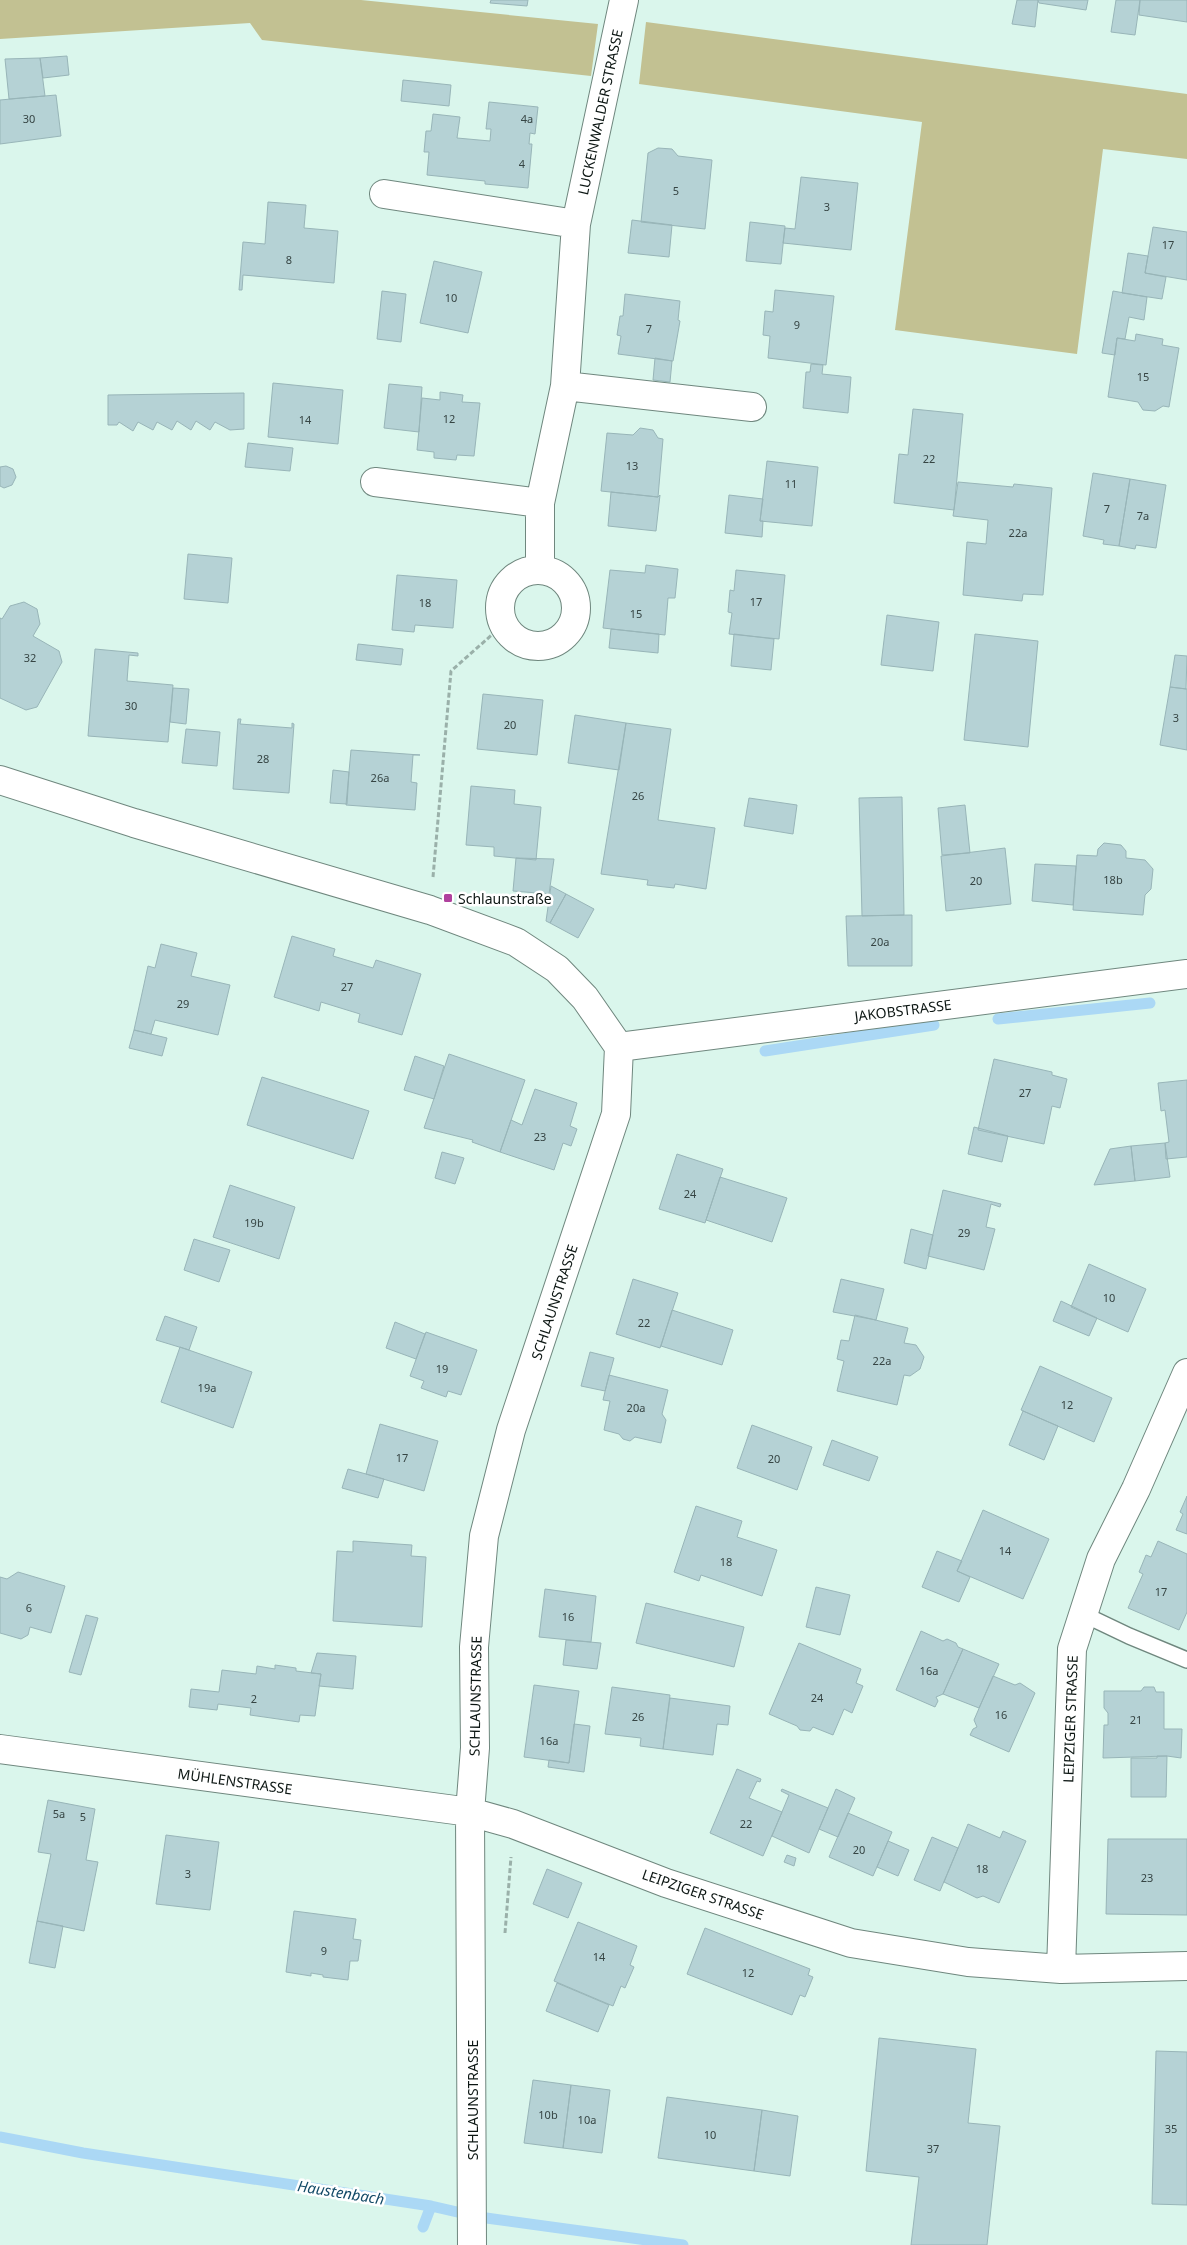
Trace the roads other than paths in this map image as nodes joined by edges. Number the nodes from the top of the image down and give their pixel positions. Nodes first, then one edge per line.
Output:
1 (624, 0) edge
2 (384, 194) dead end
3 (576, 224) junction
4 (565, 386) junction
5 (752, 407) dead end
6 (375, 482) dead end
7 (540, 503) junction
8 (540, 570) junction
9 (0, 780) edge
10 (1187, 974) edge
11 (619, 1047) junction
12 (1187, 1373) edge
13 (1085, 1615) junction
14 (1187, 1660) edge
15 (0, 1749) edge
16 (470, 1812) junction
17 (1187, 1966) edge
18 (1061, 1969) junction
19 (472, 2245) edge

1 - 3 street, LUCKENWALDER STRASSE
2 - 3 street
3 - 4 street, LUCKENWALDER STRASSE
4 - 5 street
4 - 7 street, LUCKENWALDER STRASSE
6 - 7 street
7 - 8 street, LUCKENWALDER STRASSE
8 - 8 street
9 - 11 street
10 - 11 street, JAKOBSTRASSE
11 - 16 street, SCHLAUNSTRASSE
12 - 13 street, LEIPZIGER STRASSE
13 - 14 lane
13 - 18 street, LEIPZIGER STRASSE
15 - 16 street, MÜHLENSTRASSE
16 - 18 street, LEIPZIGER STRASSE
16 - 19 street, SCHLAUNSTRASSE
17 - 18 street, LEIPZIGER STRASSE

